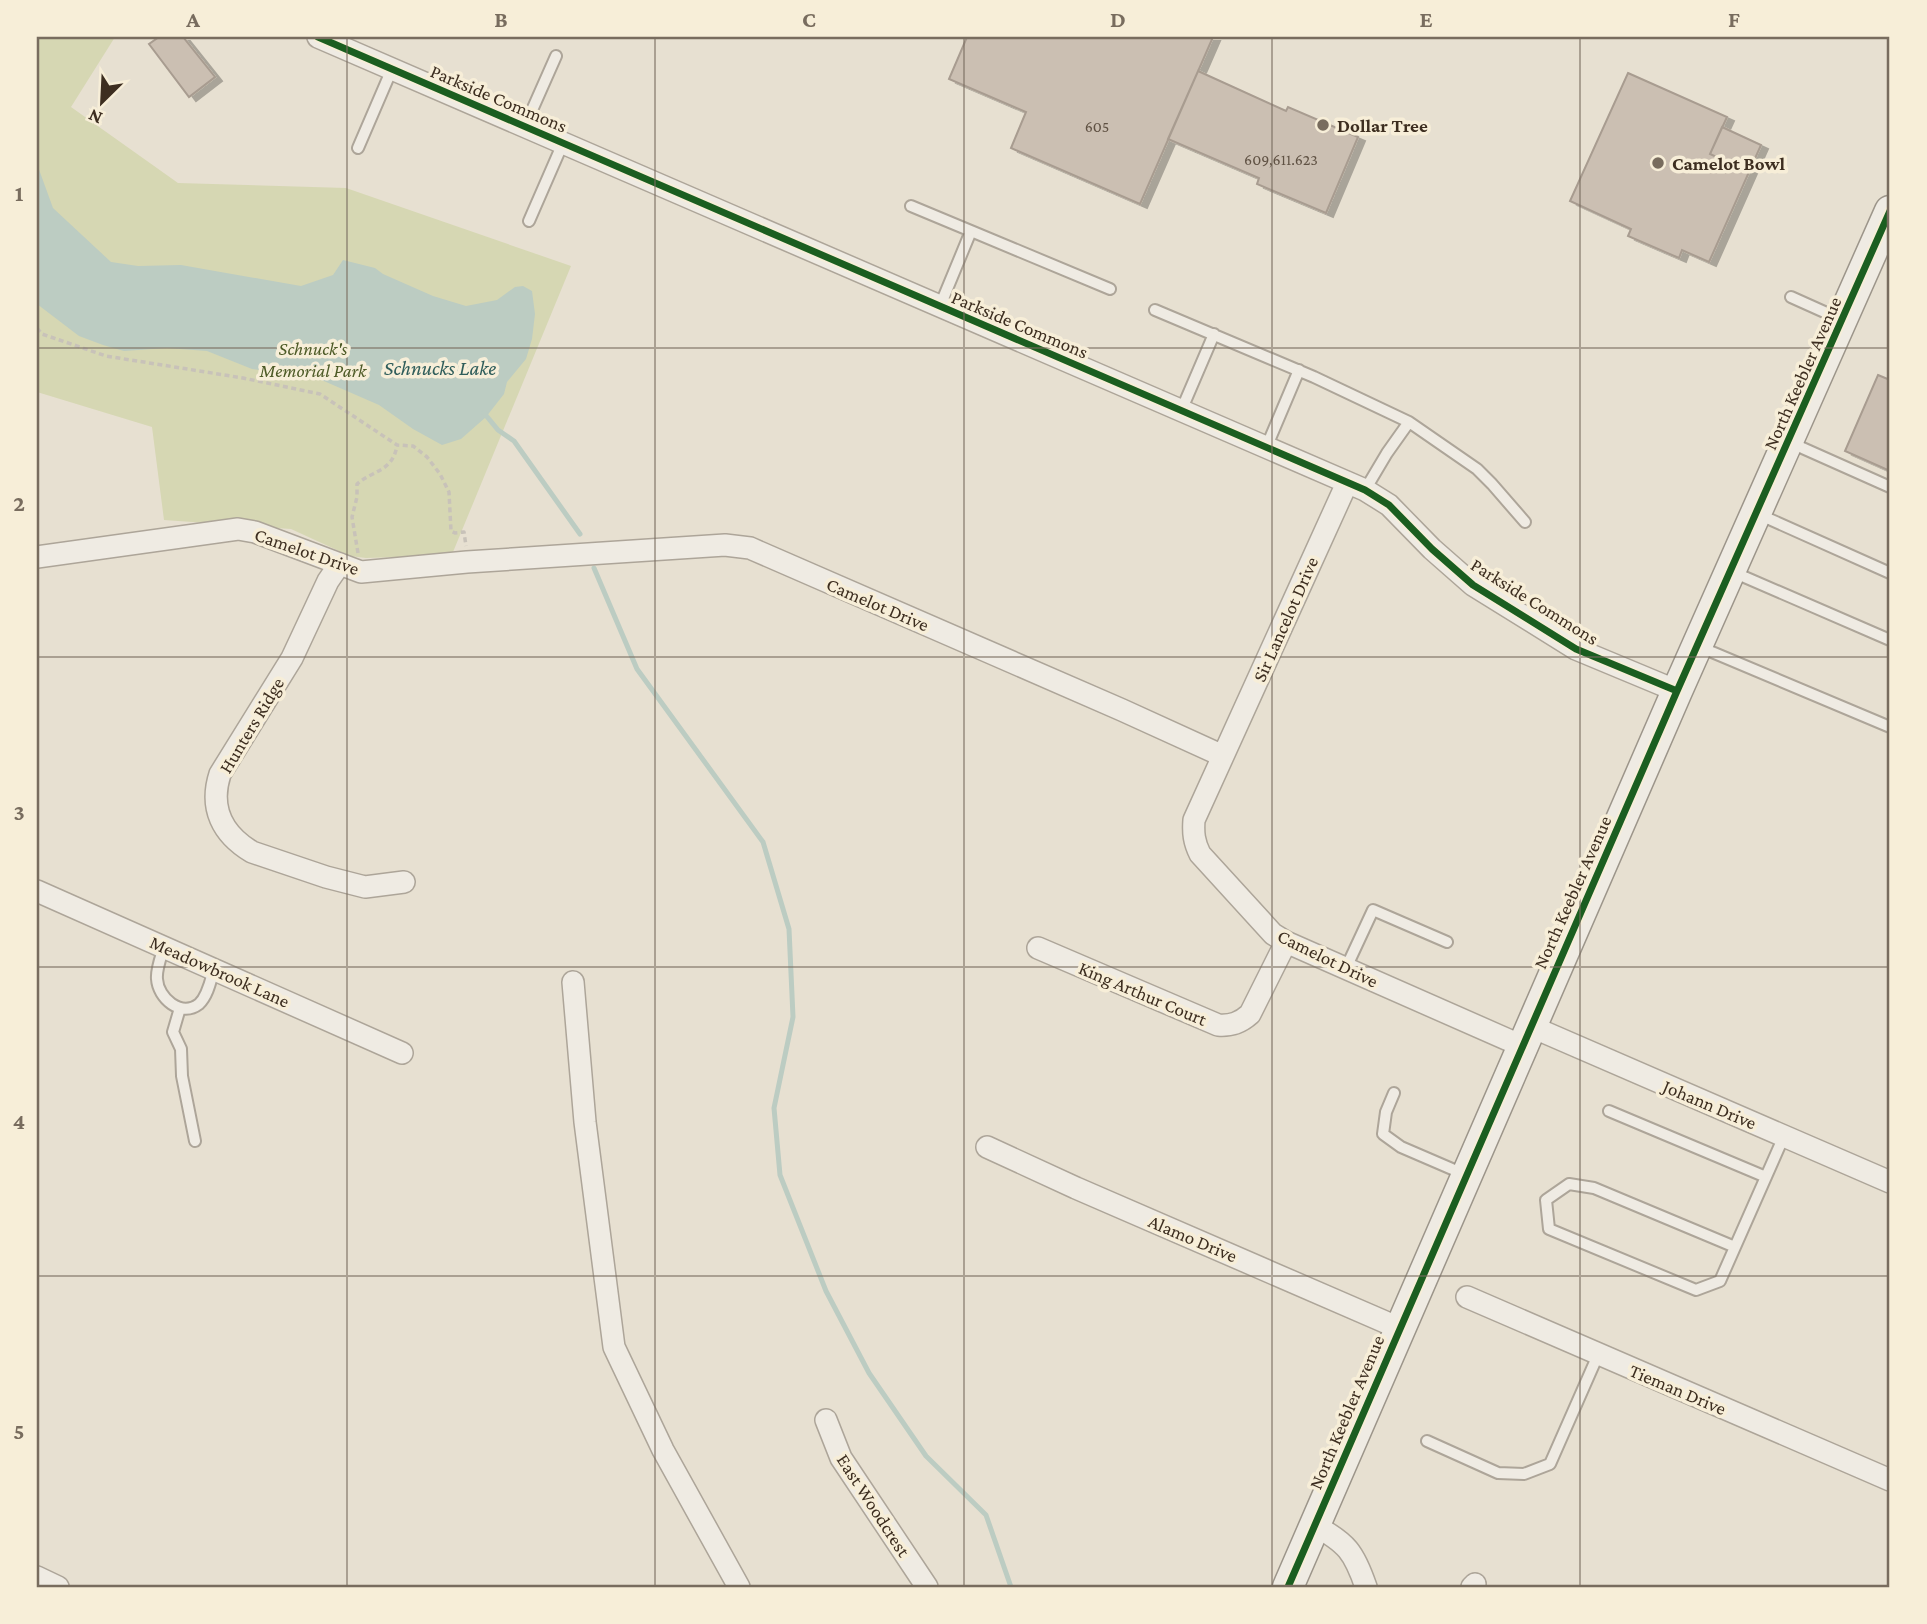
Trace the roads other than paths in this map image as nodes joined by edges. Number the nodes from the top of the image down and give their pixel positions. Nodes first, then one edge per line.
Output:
1 (318, 37) edge
2 (556, 56) dead end
3 (392, 69) junction
4 (525, 127) junction
5 (563, 143) junction
6 (358, 148) dead end
7 (911, 206) dead end
8 (1890, 211) edge
9 (529, 221) dead end
10 (971, 231) junction
11 (1110, 289) dead end
12 (1791, 296) dead end
13 (940, 306) junction
14 (1155, 310) dead end
15 (1842, 320) junction
16 (1214, 334) junction
17 (1299, 370) junction
18 (1181, 411) junction
19 (1409, 422) junction
20 (1789, 442) junction
21 (1266, 448) junction
22 (1356, 487) junction
23 (1890, 487) edge
24 (1756, 513) junction
25 (1525, 522) dead end
26 (37, 557) edge
27 (339, 565) junction
28 (1731, 571) junction
29 (1890, 573) edge
30 (1890, 640) edge
31 (1697, 646) junction
32 (1676, 691) junction
33 (1890, 727) edge
34 (1223, 756) junction
35 (404, 882) dead end
36 (37, 891) edge
37 (1286, 942) junction
38 (1447, 942) dead end
39 (164, 947) junction
40 (1038, 948) dead end
41 (1346, 968) junction
42 (214, 969) junction
43 (573, 982) dead end
44 (180, 1008) junction
45 (1526, 1036) junction
46 (402, 1053) dead end
47 (1394, 1093) dead end
48 (1609, 1111) dead end
49 (1784, 1136) junction
50 (195, 1141) dead end
51 (987, 1147) dead end
52 (1466, 1175) junction
53 (1766, 1177) junction
54 (1890, 1182) edge
55 (1735, 1247) junction
56 (1467, 1297) dead end
57 (1399, 1328) junction
58 (1598, 1355) junction
59 (826, 1420) dead end
60 (1427, 1441) dead end
61 (1890, 1480) edge
62 (1314, 1525) junction
63 (37, 1577) edge
64 (58, 1587) edge
65 (738, 1587) edge
66 (927, 1587) edge
67 (1288, 1587) edge
68 (1366, 1587) edge

1 - 3 street, Parkside Commons
2 - 4 lane
3 - 4 street, Parkside Commons
3 - 6 lane
4 - 5 street, Parkside Commons
5 - 9 lane
5 - 13 street, Parkside Commons
7 - 10 lane
8 - 15 street, North Keebler Avenue
10 - 11 lane
10 - 13 lane
12 - 15 lane
13 - 18 street, Parkside Commons
14 - 16 lane
15 - 20 street, North Keebler Avenue
16 - 17 lane
16 - 18 lane
17 - 19 lane
17 - 21 lane
18 - 21 street, Parkside Commons
19 - 22 lane
19 - 25 lane
20 - 23 lane
20 - 24 street, North Keebler Avenue
21 - 22 street, Parkside Commons
22 - 32 street, Parkside Commons
22 - 34 street, Sir Lancelot Drive
24 - 28 street, North Keebler Avenue
24 - 29 lane
26 - 27 street, Camelot Drive
27 - 34 street, Camelot Drive
27 - 35 street, Hunters Ridge
28 - 30 lane
28 - 31 street, North Keebler Avenue
31 - 32 street, North Keebler Avenue
31 - 33 lane
32 - 45 street, North Keebler Avenue
34 - 37 street, Camelot Drive
36 - 39 street, Meadowbrook Lane
37 - 40 street, King Arthur Court
37 - 41 street, Camelot Drive
38 - 41 lane
39 - 42 street, Meadowbrook Lane
39 - 44 lane
41 - 45 street, Camelot Drive
42 - 44 lane
42 - 46 street, Meadowbrook Lane
43 - 65 street
44 - 50 lane
45 - 49 street, Johann Drive
45 - 52 street, North Keebler Avenue
47 - 52 lane
48 - 53 lane
49 - 53 lane
49 - 54 street, Johann Drive
51 - 57 street, Alamo Drive
52 - 57 street, North Keebler Avenue
53 - 55 lane
55 - 55 lane
56 - 58 street, Tieman Drive
57 - 62 street, North Keebler Avenue
58 - 60 lane
58 - 61 street, Tieman Drive
59 - 66 street, East Woodcrest
62 - 67 street, North Keebler Avenue
62 - 68 street
63 - 64 street

